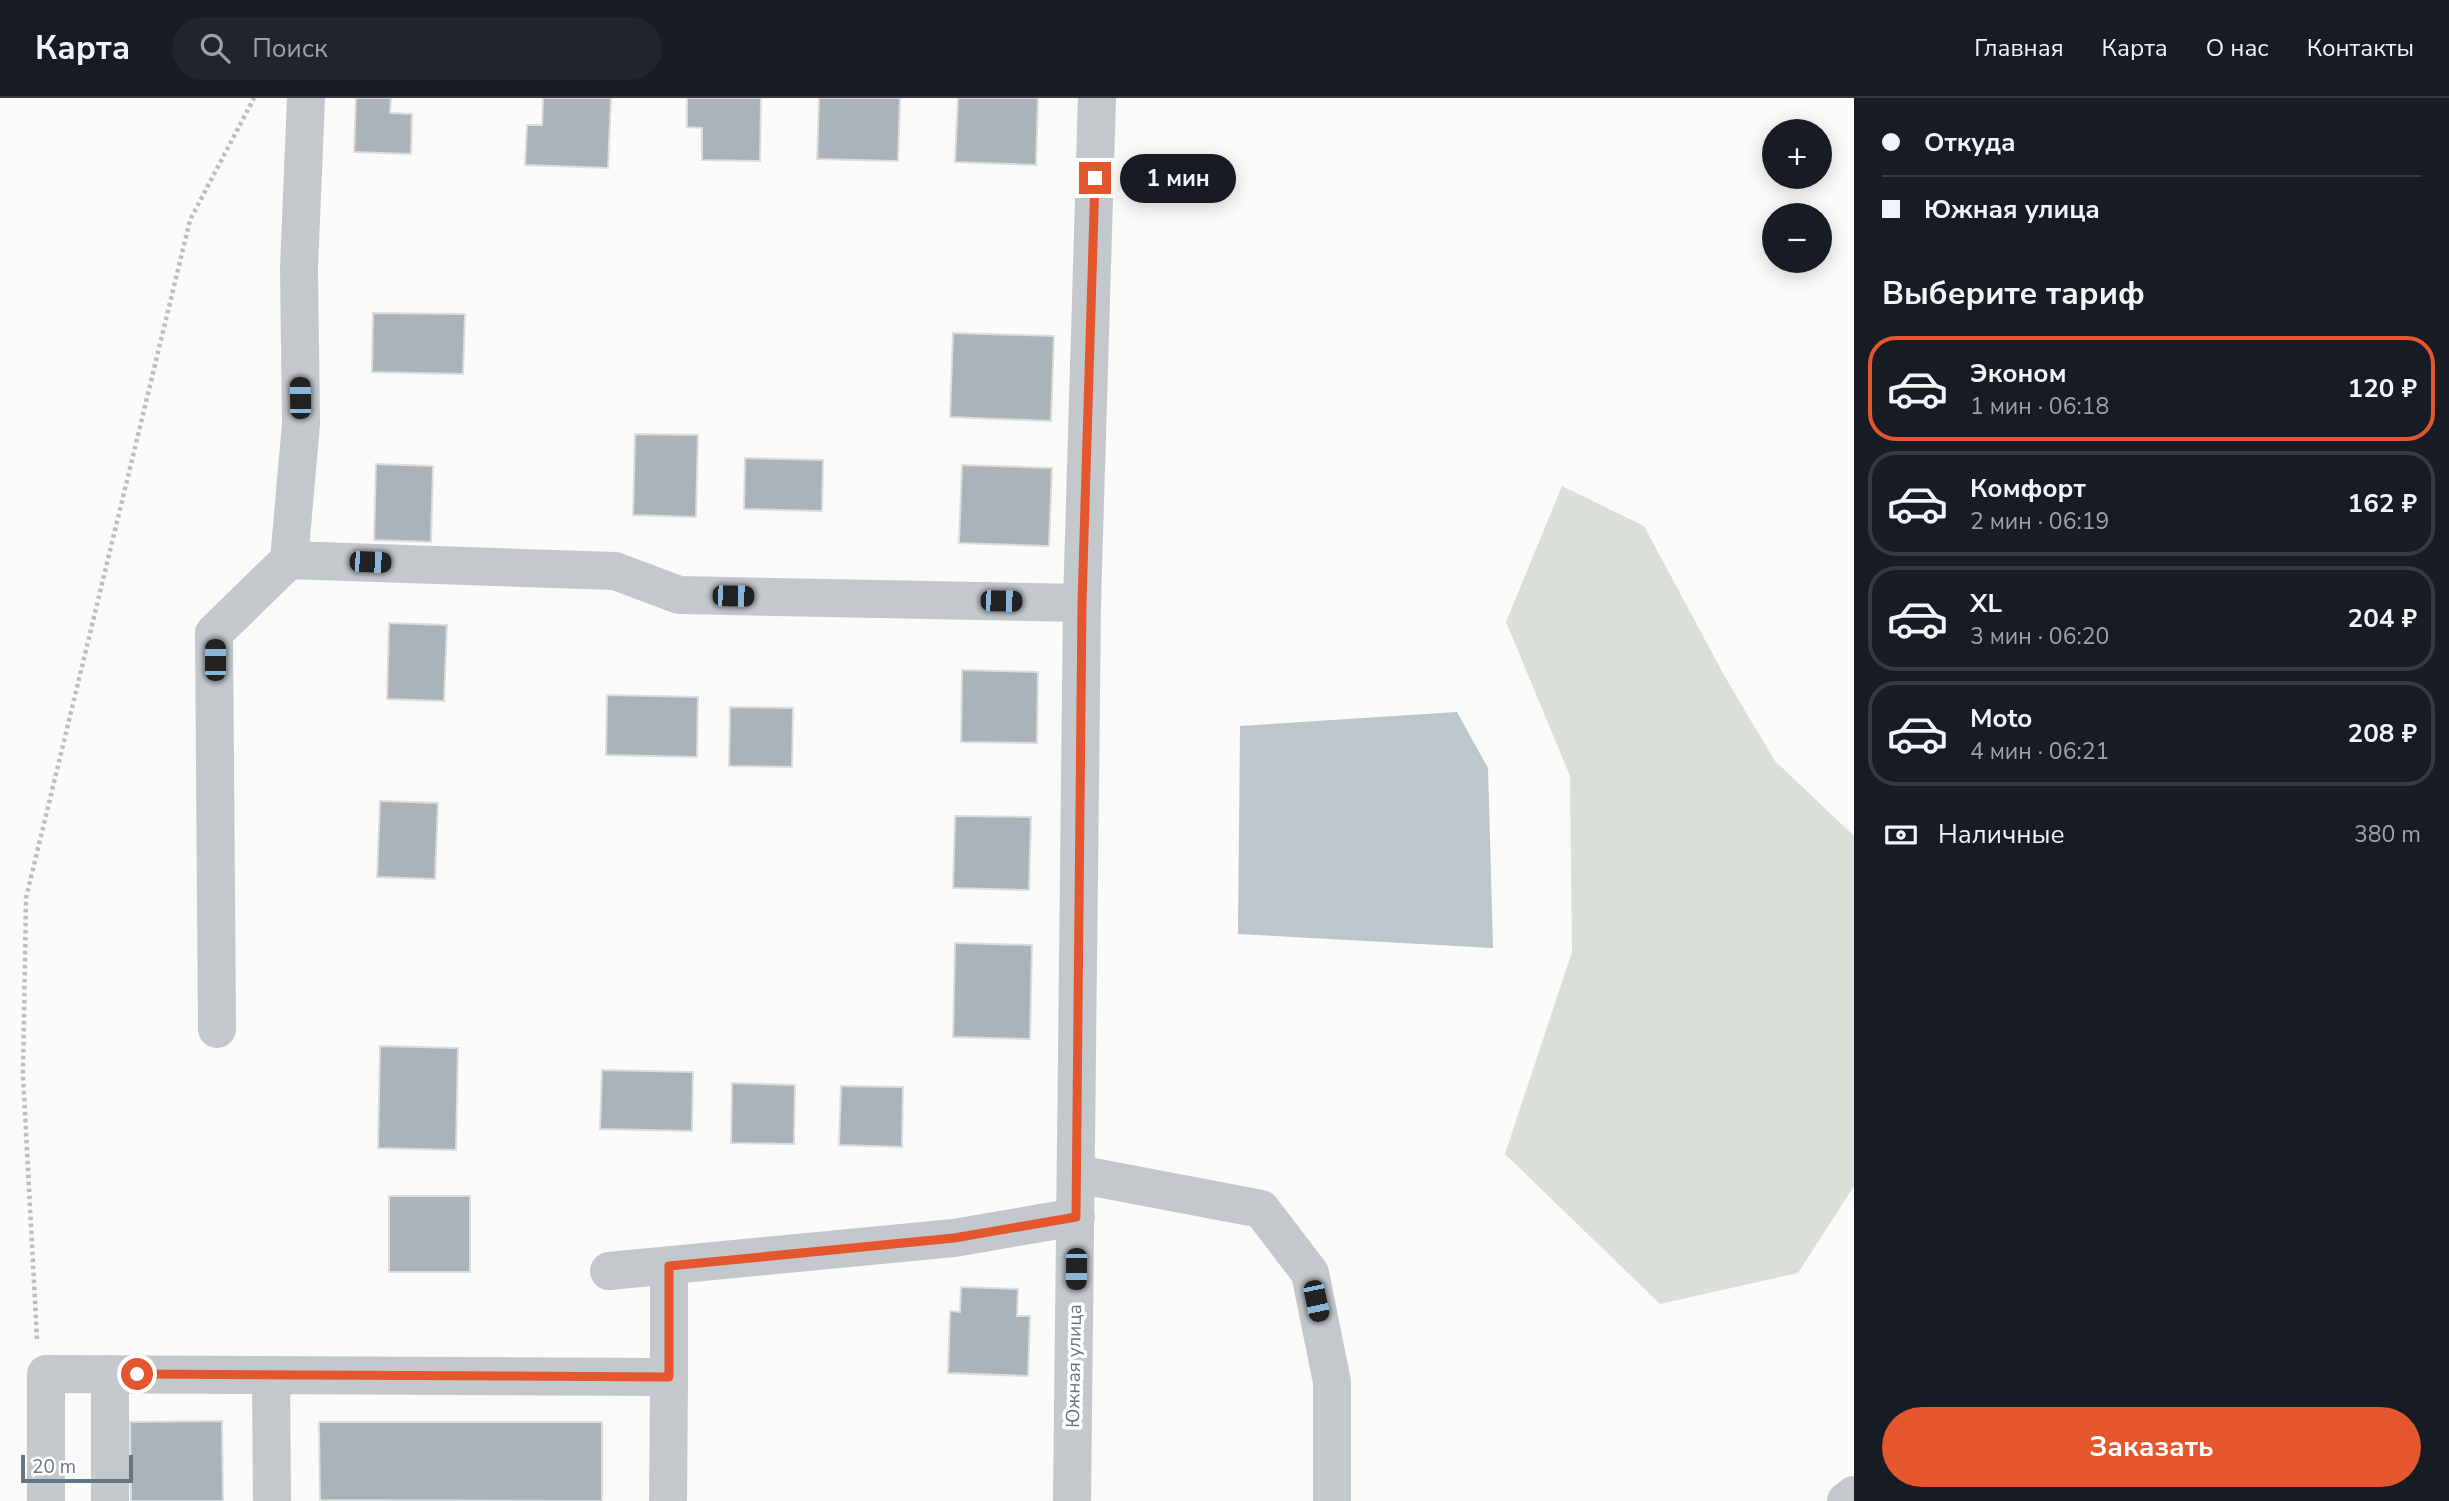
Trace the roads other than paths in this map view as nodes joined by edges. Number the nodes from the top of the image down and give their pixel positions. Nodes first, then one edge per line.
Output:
1 (306, 98) edge
2 (1097, 98) edge
3 (289, 560) junction
4 (1082, 603) junction
5 (217, 1029) dead end
6 (1077, 1174) junction
7 (1076, 1217) junction
8 (669, 1266) junction
9 (609, 1271) dead end
10 (110, 1374) junction
11 (271, 1375) junction
12 (669, 1377) junction
13 (1854, 1495) edge
14 (46, 1501) edge
15 (110, 1501) edge
16 (272, 1501) edge
17 (668, 1501) edge
18 (1072, 1501) edge
19 (1332, 1501) edge
20 (1846, 1501) edge

1 - 3 street
2 - 4 street, Южная улица
3 - 4 street
3 - 5 street
4 - 6 street, Южная улица
6 - 7 street, Южная улица
6 - 19 street
7 - 8 street
7 - 18 street, Южная улица
8 - 9 street
8 - 12 street
10 - 11 street
10 - 14 street
10 - 15 street
11 - 12 street
11 - 16 street
12 - 17 street
13 - 20 street

